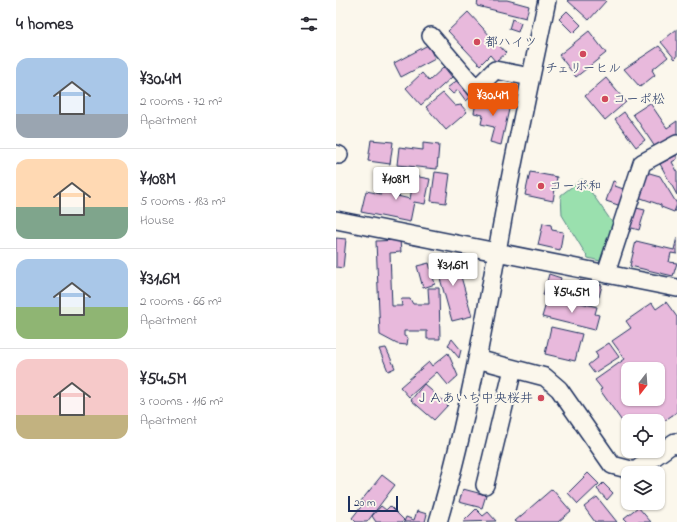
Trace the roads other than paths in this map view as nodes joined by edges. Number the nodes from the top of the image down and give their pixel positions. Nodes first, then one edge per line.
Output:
1 (547, 0) edge
2 (431, 36) dead end
3 (532, 77) junction
4 (677, 144) edge
5 (336, 220) edge
6 (497, 251) junction
7 (606, 273) junction
8 (677, 288) edge
9 (477, 359) junction
10 (513, 369) junction
11 (676, 443) edge
12 (485, 485) dead end
13 (438, 522) edge

1 - 3 street
2 - 3 street
3 - 6 street
4 - 7 street
5 - 6 street
6 - 7 street
6 - 9 street
7 - 8 street
9 - 10 street
9 - 13 street
10 - 11 street
10 - 12 street

